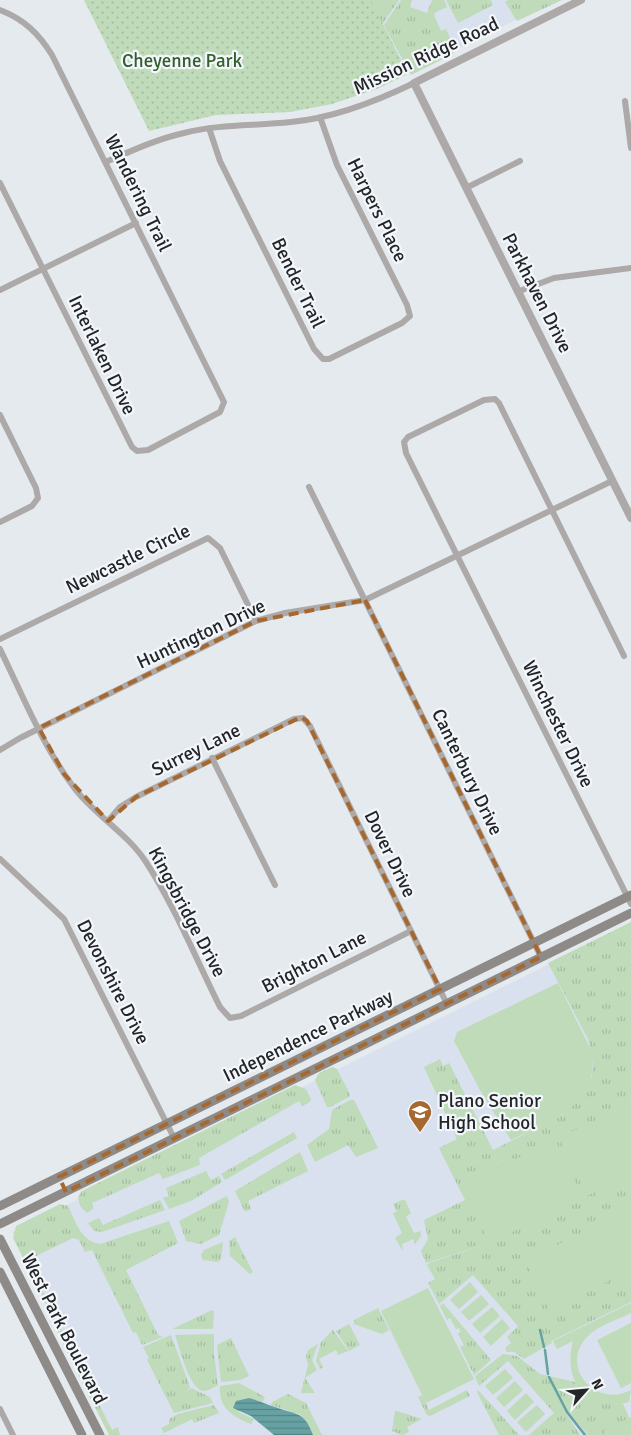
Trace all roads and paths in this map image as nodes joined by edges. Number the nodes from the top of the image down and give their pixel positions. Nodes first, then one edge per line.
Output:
1 (581, 0) edge
2 (0, 10) edge
3 (414, 83) junction
4 (625, 101) dead end
5 (320, 117) junction
6 (209, 128) junction
7 (631, 148) edge
8 (520, 161) dead end
9 (106, 162) junction
10 (0, 183) edge
11 (466, 188) junction
12 (136, 223) junction
13 (631, 268) edge
14 (43, 269) junction
15 (0, 290) edge
16 (517, 292) junction
17 (410, 316) joint
18 (223, 408) joint
19 (0, 415) edge
20 (612, 481) junction
21 (309, 487) dead end
22 (552, 510) junction
23 (631, 518) edge
24 (0, 522) edge
25 (458, 556) junction
26 (365, 600) junction
27 (256, 621) junction
28 (0, 639) edge
29 (0, 649) edge
30 (624, 656) dead end
31 (303, 718) joint
32 (39, 728) junction
33 (0, 750) edge
34 (212, 758) junction
35 (108, 821) junction
36 (0, 859) edge
37 (276, 885) dead end
38 (630, 899) edge
39 (631, 913) edge
40 (411, 931) junction
41 (534, 942) junction
42 (541, 957) junction
43 (440, 989) junction
44 (447, 1004) junction
45 (230, 1018) joint
46 (167, 1124) junction
47 (174, 1138) junction
48 (59, 1177) junction
49 (66, 1192) junction
50 (0, 1206) edge
51 (0, 1224) edge
52 (0, 1239) edge
53 (0, 1272) edge
54 (0, 1409) edge
55 (13, 1435) edge
56 (82, 1435) edge
57 (100, 1435) edge

1 - 3 street, Mission Ridge Road
2 - 9 street, Wandering Trail
3 - 5 street, Mission Ridge Road
3 - 11 street, Parkhaven Drive
4 - 7 street
5 - 6 street, Mission Ridge Road
5 - 17 street, Harpers Place
6 - 9 street, Mission Ridge Road
6 - 17 street, Bender Trail
8 - 11 street
9 - 12 street, Wandering Trail
10 - 14 street, Interlaken Drive
11 - 16 street, Parkhaven Drive
12 - 14 street
12 - 18 street, Wandering Trail
13 - 16 street
14 - 15 street
14 - 18 street, Interlaken Drive
16 - 20 street, Parkhaven Drive
19 - 24 street
20 - 22 street, Huntington Drive
20 - 23 street, Parkhaven Drive
21 - 26 street, Canterbury Drive
22 - 25 street, Huntington Drive
22 - 25 street, Winchester Drive
22 - 30 street
25 - 26 street, Huntington Drive
25 - 38 street, Winchester Drive
26 - 27 street, Huntington Drive
26 - 41 street, Canterbury Drive
27 - 28 street, Newcastle Circle
27 - 32 street, Huntington Drive
29 - 32 street, Kingsbridge Drive
31 - 34 street, Surrey Lane
31 - 40 street, Dover Drive
32 - 33 street, Huntington Drive
32 - 35 street, Kingsbridge Drive
34 - 35 street, Surrey Lane
34 - 37 street
35 - 45 street, Kingsbridge Drive
36 - 46 street, Devonshire Drive
38 - 41 main road, Independence Parkway
39 - 42 main road, Independence Parkway
40 - 43 street, Dover Drive
40 - 45 street, Brighton Lane
41 - 42 street, Canterbury Drive
41 - 43 main road, Independence Parkway
42 - 44 main road, Independence Parkway
43 - 44 street, Dover Drive
43 - 46 main road, Independence Parkway
44 - 47 main road, Independence Parkway
46 - 47 street, Devonshire Drive
46 - 48 main road, Independence Parkway
47 - 49 main road, Independence Parkway
48 - 49 main road
48 - 50 main road, Independence Parkway
49 - 51 main road, Independence Parkway
52 - 57 main road, West Park Boulevard
53 - 56 main road, West Park Boulevard
54 - 55 street

